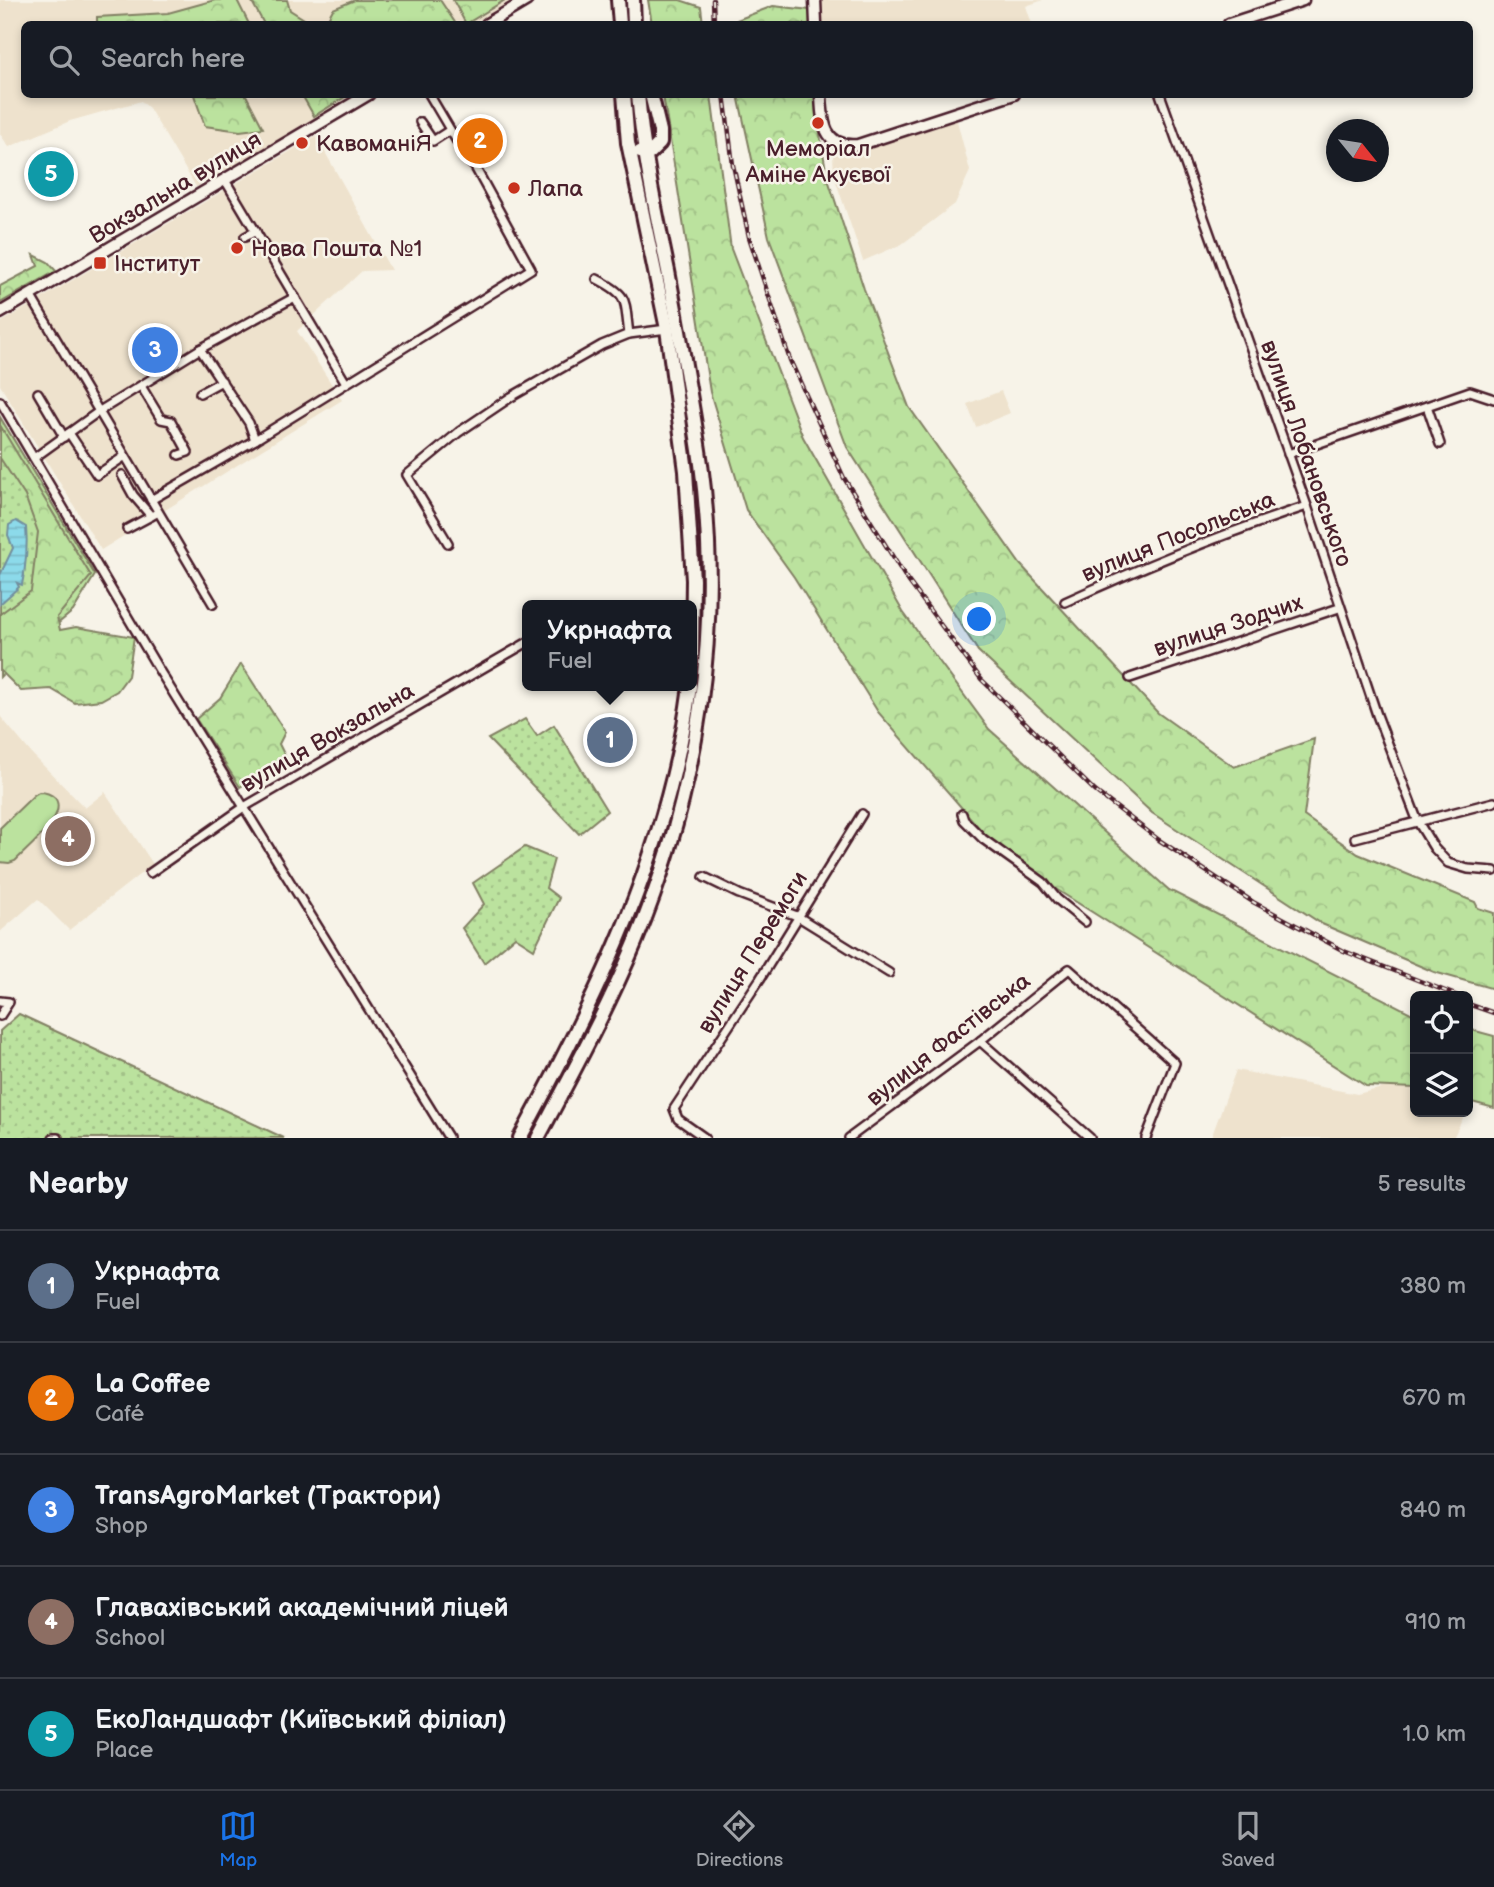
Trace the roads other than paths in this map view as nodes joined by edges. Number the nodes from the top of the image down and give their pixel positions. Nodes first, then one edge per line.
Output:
1 (527, 0) edge
2 (618, 0) edge
3 (633, 0) edge
4 (638, 0) edge
5 (814, 0) edge
6 (1303, 0) edge
7 (492, 21) edge
8 (620, 21) edge
9 (634, 21) edge
10 (634, 21) edge
11 (816, 21) edge
12 (1238, 21) edge
13 (362, 98) edge
14 (431, 98) edge
15 (624, 98) edge
16 (638, 98) edge
17 (652, 98) edge
18 (821, 98) edge
19 (1002, 98) edge
20 (1161, 98) edge
21 (420, 122) dead end
22 (450, 130) junction
23 (628, 143) junction
24 (645, 153) junction
25 (225, 180) junction
26 (256, 231) junction
27 (245, 237) dead end
28 (597, 279) dead end
29 (30, 295) junction
30 (295, 297) junction
31 (0, 313) edge
32 (667, 329) junction
33 (629, 334) junction
34 (200, 349) junction
35 (222, 381) junction
36 (345, 383) junction
37 (141, 386) junction
38 (38, 393) dead end
39 (200, 393) dead end
40 (1494, 399) edge
41 (0, 401) edge
42 (1427, 406) junction
43 (98, 412) junction
44 (66, 435) junction
45 (255, 440) junction
46 (1440, 444) dead end
47 (1288, 454) junction
48 (179, 455) dead end
49 (125, 456) junction
50 (34, 458) junction
51 (122, 475) dead end
52 (151, 500) junction
53 (1307, 506) junction
54 (155, 514) junction
55 (127, 529) dead end
56 (449, 543) dead end
57 (693, 600) edge
58 (1065, 602) dead end
59 (213, 604) dead end
60 (1339, 608) junction
61 (522, 645) edge
62 (1130, 678) dead end
63 (689, 691) edge
64 (1494, 802) edge
65 (244, 807) junction
66 (862, 814) dead end
67 (962, 814) dead end
68 (1419, 822) junction
69 (1355, 838) dead end
70 (1494, 871) edge
71 (150, 873) dead end
72 (704, 877) dead end
73 (797, 916) junction
74 (1084, 922) dead end
75 (889, 973) dead end
76 (0, 1001) edge
77 (0, 1016) edge
78 (980, 1041) junction
79 (448, 1137) edge
80 (520, 1138) edge
81 (538, 1138) edge
82 (705, 1138) edge
83 (849, 1138) edge
84 (1090, 1138) edge
85 (1146, 1138) edge

1 - 7 street
2 - 8 highway
3 - 9 highway
4 - 10 street
5 - 11 street
6 - 12 street
13 - 25 street, Вокзальна вулиця
14 - 22 street
15 - 23 highway
16 - 24 highway
17 - 24 highway
18 - 19 street
20 - 47 street, вулиця Лобановського
21 - 22 street
22 - 36 street
23 - 24 highway
23 - 32 highway
24 - 81 highway
25 - 26 street
25 - 29 street, Вокзальна вулиця
26 - 27 street
26 - 30 street
28 - 33 street
29 - 31 street, Вокзальна вулиця
29 - 43 street
30 - 34 street
30 - 36 street
32 - 33 street
32 - 57 highway
33 - 56 street
34 - 35 street
34 - 37 street
35 - 39 street
35 - 45 street
36 - 45 street
37 - 43 street
37 - 48 street
38 - 44 street
40 - 42 street
41 - 50 street
42 - 46 street
42 - 47 street
43 - 44 street
43 - 49 street
44 - 49 street
44 - 50 street
45 - 52 street
47 - 53 street, вулиця Лобановського
49 - 52 street
50 - 65 street
51 - 54 street
52 - 54 street
53 - 58 street, вулиця Посольська
53 - 60 street, вулиця Лобановського
54 - 55 street
54 - 59 street
60 - 62 street, вулиця Зодчих
60 - 68 street, вулиця Лобановського
61 - 65 street, вулиця Вокзальна
63 - 80 highway
64 - 68 street
65 - 71 street, вулиця Вокзальна
65 - 79 street
66 - 73 street, вулиця Перемоги
67 - 74 street
68 - 69 street
68 - 70 street, вулиця Лобановського
72 - 73 street
73 - 75 street
73 - 82 street, вулиця Перемоги
76 - 77 street
78 - 83 street, вулиця Фастівська
78 - 84 street
78 - 85 street, вулиця Фастівська

